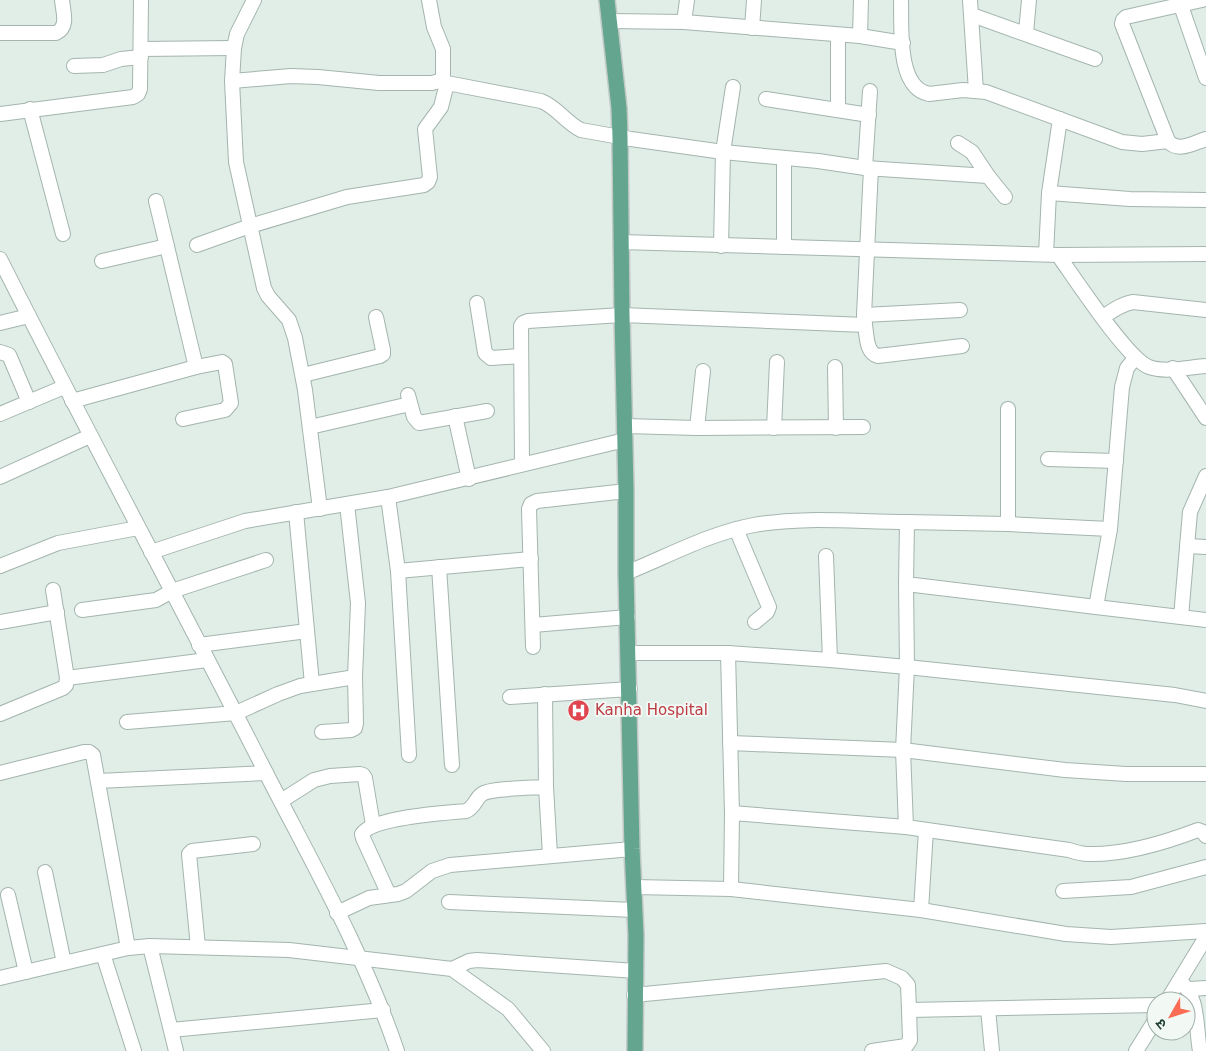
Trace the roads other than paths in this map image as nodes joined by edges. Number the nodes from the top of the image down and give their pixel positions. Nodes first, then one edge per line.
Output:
1 (62, 0) edge
2 (142, 0) edge
3 (254, 0) edge
4 (429, 0) edge
5 (607, 0) edge
6 (686, 0) edge
7 (754, 0) edge
8 (861, 0) edge
9 (901, 0) edge
10 (970, 0) edge
11 (1029, 0) edge
12 (1202, 0) edge
13 (1180, 2) edge
14 (972, 15) junction
15 (610, 21) junction
16 (684, 22) junction
17 (752, 28) junction
18 (0, 33) edge
19 (1026, 33) junction
20 (838, 35) junction
21 (860, 36) junction
22 (902, 42) junction
23 (234, 48) junction
24 (141, 53) junction
25 (1095, 59) dead end
26 (74, 66) dead end
27 (1206, 78) edge
28 (232, 81) junction
29 (445, 81) junction
30 (733, 86) dead end
31 (976, 90) junction
32 (870, 91) dead end
33 (766, 99) dead end
34 (838, 109) junction
35 (30, 110) junction
36 (0, 114) edge
37 (869, 114) junction
38 (1060, 119) junction
39 (620, 137) junction
40 (1206, 138) edge
41 (1168, 141) junction
42 (958, 143) dead end
43 (723, 152) junction
44 (784, 158) junction
45 (868, 168) junction
46 (988, 176) junction
47 (1049, 193) junction
48 (1005, 197) dead end
49 (1206, 200) edge
50 (156, 201) dead end
51 (250, 226) junction
52 (63, 234) dead end
53 (621, 242) junction
54 (197, 245) dead end
55 (167, 246) junction
56 (721, 246) junction
57 (784, 247) junction
58 (868, 250) junction
59 (1052, 254) junction
60 (1206, 254) edge
61 (0, 259) edge
62 (102, 261) dead end
63 (5, 278) edge
64 (477, 303) dead end
65 (960, 310) dead end
66 (1206, 310) edge
67 (622, 315) junction
68 (29, 316) junction
69 (376, 317) dead end
70 (1103, 318) junction
71 (865, 320) junction
72 (0, 323) edge
73 (962, 346) dead end
74 (0, 352) edge
75 (522, 356) junction
76 (1135, 358) junction
77 (777, 362) dead end
78 (1206, 366) edge
79 (196, 367) junction
80 (835, 367) dead end
81 (1173, 368) junction
82 (703, 370) dead end
83 (303, 375) junction
84 (64, 387) junction
85 (72, 401) junction
86 (30, 402) junction
87 (1008, 408) dead end
88 (487, 411) dead end
89 (0, 414) edge
90 (455, 416) junction
91 (183, 418) dead end
92 (1206, 418) edge
93 (310, 427) junction
94 (863, 427) dead end
95 (697, 428) junction
96 (774, 428) junction
97 (836, 428) junction
98 (625, 433) junction
99 (90, 436) junction
100 (1048, 459) dead end
101 (1116, 461) junction
102 (522, 464) junction
103 (1206, 476) edge
104 (0, 477) edge
105 (469, 479) junction
106 (626, 491) junction
107 (388, 497) junction
108 (347, 504) junction
109 (320, 509) junction
110 (296, 512) junction
111 (907, 522) junction
112 (1008, 524) junction
113 (138, 528) junction
114 (736, 529) junction
115 (1110, 529) junction
116 (1187, 546) junction
117 (1206, 547) edge
118 (152, 552) junction
119 (826, 556) dead end
120 (531, 559) junction
121 (266, 560) dead end
122 (0, 566) edge
123 (439, 567) junction
124 (398, 570) junction
125 (626, 574) junction
126 (906, 584) junction
127 (53, 590) dead end
128 (172, 591) junction
129 (1096, 607) junction
130 (82, 610) dead end
131 (57, 612) junction
132 (628, 617) junction
133 (1181, 617) junction
134 (1206, 620) edge
135 (0, 622) edge
136 (755, 622) dead end
137 (533, 625) junction
138 (307, 631) junction
139 (199, 645) junction
140 (533, 648) dead end
141 (629, 653) junction
142 (728, 653) junction
143 (207, 660) junction
144 (830, 660) junction
145 (906, 667) junction
146 (355, 677) junction
147 (68, 678) junction
148 (312, 684) junction
149 (630, 689) junction
150 (545, 694) junction
151 (510, 697) dead end
152 (1206, 701) edge
153 (236, 713) junction
154 (0, 714) edge
155 (127, 722) dead end
156 (322, 732) dead end
157 (730, 743) junction
158 (903, 750) junction
159 (409, 756) dead end
160 (452, 764) dead end
161 (0, 773) edge
162 (266, 773) junction
163 (1206, 774) edge
164 (98, 781) junction
165 (546, 787) junction
166 (281, 800) junction
167 (732, 813) junction
168 (373, 825) junction
169 (906, 827) junction
170 (926, 830) junction
171 (1206, 836) edge
172 (253, 844) dead end
173 (632, 849) junction
174 (550, 855) junction
175 (1206, 868) edge
176 (45, 872) dead end
177 (634, 887) junction
178 (731, 890) junction
179 (1063, 891) dead end
180 (8, 895) dead end
181 (388, 895) junction
182 (449, 902) dead end
183 (634, 910) junction
184 (921, 910) junction
185 (337, 913) junction
186 (1206, 931) edge
187 (1206, 937) edge
188 (150, 946) junction
189 (198, 947) junction
190 (128, 948) junction
191 (103, 954) junction
192 (358, 957) junction
193 (64, 963) junction
194 (452, 969) junction
195 (636, 971) junction
196 (26, 972) junction
197 (0, 978) edge
198 (1184, 985) junction
199 (1206, 988) edge
200 (1178, 991) edge
201 (634, 995) junction
202 (1146, 1006) edge
203 (988, 1009) junction
204 (383, 1010) junction
205 (909, 1010) junction
206 (171, 1030) junction
207 (1146, 1035) edge
208 (134, 1051) edge
209 (176, 1051) edge
210 (396, 1051) edge
211 (543, 1051) edge
212 (635, 1051) edge
213 (872, 1051) edge
214 (992, 1051) edge
215 (1136, 1051) edge
216 (1200, 1051) edge

1 - 18 street
2 - 24 street
3 - 23 street
4 - 29 street
5 - 15 main road
6 - 16 street
7 - 17 street
8 - 21 street
9 - 22 street
10 - 14 street
11 - 19 street
12 - 13 street
13 - 27 street
13 - 41 street
14 - 19 street
14 - 31 street
15 - 16 street
15 - 39 main road
16 - 17 street
17 - 20 street
19 - 25 street
20 - 21 street
20 - 34 street
21 - 22 street
22 - 31 street
23 - 24 street
23 - 28 street
24 - 26 street
24 - 35 street
28 - 29 street
28 - 51 street
29 - 39 street
29 - 51 street
30 - 43 street
31 - 38 street
32 - 37 street
33 - 34 street
34 - 37 street
35 - 36 street
35 - 52 street
37 - 45 street
38 - 41 street
38 - 47 street
39 - 43 street
39 - 53 main road
40 - 41 street
42 - 46 street
43 - 44 street
43 - 56 street
44 - 45 street
44 - 57 street
45 - 46 street
45 - 58 street
46 - 48 street
47 - 49 street
47 - 59 street
50 - 55 street
51 - 54 street
51 - 83 street
53 - 56 street
53 - 67 main road
55 - 62 street
55 - 79 street
56 - 57 street
57 - 58 street
58 - 59 street
58 - 71 street
59 - 60 street
59 - 70 street
61 - 63 street
63 - 68 street
64 - 75 street
65 - 71 street
66 - 70 street
67 - 71 street
67 - 75 street
67 - 98 main road
68 - 72 street
68 - 84 street
69 - 83 street
70 - 76 street
71 - 73 street
74 - 86 street
75 - 102 street
76 - 81 street
76 - 101 street
77 - 96 street
78 - 81 street
79 - 85 street
79 - 91 street
80 - 97 street
81 - 92 street
82 - 95 street
83 - 93 street
84 - 85 street
84 - 86 street
85 - 99 street
86 - 89 street
87 - 112 street
88 - 90 street
90 - 93 street
90 - 105 street
93 - 109 street
94 - 97 street
95 - 96 street
95 - 98 street
96 - 97 street
98 - 102 street
98 - 106 main road
99 - 104 street
99 - 113 street
100 - 101 street
101 - 115 street
102 - 105 street
103 - 116 street
105 - 107 street
106 - 120 street
106 - 125 main road
107 - 108 street
107 - 124 street
108 - 109 street
108 - 146 street
109 - 110 street
110 - 118 street
110 - 138 street
111 - 112 street
111 - 114 street
111 - 126 street
112 - 115 street
113 - 118 street
113 - 122 street
114 - 125 street
114 - 136 street
115 - 129 street
116 - 117 street
116 - 133 street
118 - 128 street
119 - 144 street
120 - 123 street
120 - 137 street
121 - 128 street
123 - 124 street
123 - 160 street
124 - 159 street
125 - 132 main road
126 - 129 street
126 - 145 street
127 - 131 street
128 - 130 street
128 - 139 street
129 - 133 street
131 - 135 street
131 - 147 street
132 - 137 street
132 - 141 main road
133 - 134 street
137 - 140 street
138 - 139 street
138 - 148 street
139 - 143 street
141 - 142 street
141 - 149 main road
142 - 144 street
142 - 157 street
143 - 147 street
143 - 153 street
144 - 145 street
145 - 152 street
145 - 158 street
146 - 148 street
146 - 156 street
147 - 154 street
148 - 153 street
149 - 150 street
149 - 173 main road
150 - 151 street
150 - 165 street
153 - 155 street
153 - 162 street
157 - 158 street
157 - 167 street
158 - 163 street
158 - 169 street
161 - 164 street
162 - 164 street
162 - 166 street
164 - 190 street
165 - 168 street
165 - 174 street
166 - 168 street
166 - 185 street
167 - 169 street
167 - 178 street
168 - 181 street
169 - 170 street
170 - 171 street
170 - 184 street
172 - 189 street
173 - 174 street
173 - 177 main road
174 - 181 street
175 - 179 street
176 - 193 street
177 - 178 street
177 - 183 main road
178 - 184 street
180 - 196 street
181 - 185 street
182 - 183 street
183 - 195 main road
184 - 186 street
185 - 192 street
187 - 198 street
188 - 189 street
188 - 190 street
188 - 206 street
189 - 192 street
190 - 191 street
191 - 193 street
191 - 208 street
192 - 194 street
192 - 204 street
193 - 196 street
194 - 195 street
194 - 211 street
195 - 201 main road
196 - 197 street
198 - 199 street
198 - 200 street
198 - 216 street
201 - 205 street
201 - 212 main road
202 - 203 street
203 - 205 street
203 - 214 street
204 - 206 street
204 - 210 street
205 - 213 street
206 - 209 street
207 - 215 street

